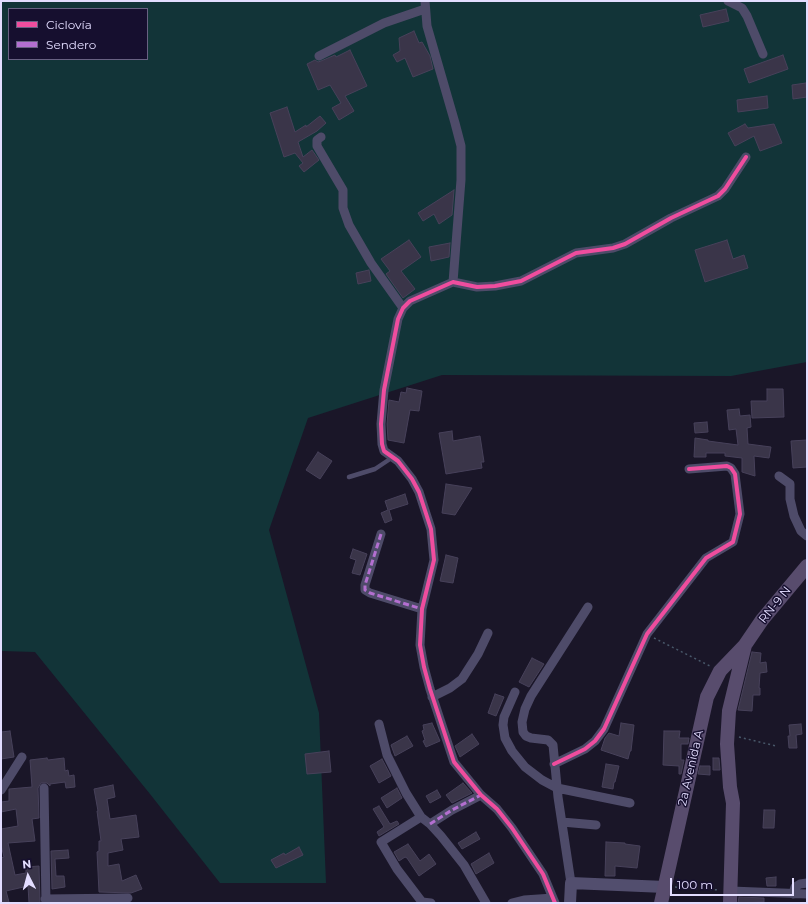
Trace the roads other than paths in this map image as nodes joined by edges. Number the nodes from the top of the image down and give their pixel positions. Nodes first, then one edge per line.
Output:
1 (728, 1) edge
2 (425, 5) edge
3 (762, 54) dead end
4 (320, 56) dead end
5 (321, 137) dead end
6 (746, 157) dead end
7 (453, 282) junction
8 (403, 308) junction
9 (393, 457) junction
10 (689, 469) dead end
11 (779, 476) dead end
12 (349, 477) dead end
13 (381, 534) dead end
14 (807, 536) edge
15 (807, 566) edge
16 (588, 607) dead end
17 (422, 609) junction
18 (488, 633) dead end
19 (745, 645) junction
20 (515, 692) dead end
21 (432, 697) junction
22 (379, 724) dead end
23 (22, 758) dead end
24 (554, 764) junction
25 (44, 788) dead end
26 (557, 788) junction
27 (1, 790) edge
28 (481, 795) junction
29 (630, 803) dead end
30 (421, 818) junction
31 (562, 822) junction
32 (430, 824) junction
33 (596, 825) dead end
34 (571, 883) junction
35 (807, 883) edge
36 (665, 887) junction
37 (792, 894) junction
38 (807, 894) edge
39 (730, 897) edge
40 (128, 898) dead end
41 (46, 901) edge
42 (554, 901) edge
43 (431, 903) edge
44 (486, 903) edge
45 (512, 903) edge
46 (570, 903) edge
47 (661, 903) edge

1 - 3 street
2 - 4 street
2 - 7 street
5 - 8 street
6 - 7 street
7 - 8 street
8 - 9 street
9 - 12 lane
9 - 17 street
10 - 24 street
11 - 14 street
13 - 17 street
15 - 19 main road, RN-9 N
16 - 24 street
17 - 21 street
18 - 21 street
19 - 36 main road, 2a Avenida A
19 - 39 main road
20 - 26 street
21 - 28 street
22 - 30 street
23 - 27 street
24 - 26 street
25 - 41 street
26 - 29 street
26 - 31 street
28 - 32 street
28 - 42 street
30 - 32 street
30 - 43 street
31 - 33 street
31 - 34 street
32 - 44 street
34 - 36 main road
34 - 46 main road
35 - 37 street
36 - 47 main road, 2a Avenida A
37 - 38 street
37 - 39 street
40 - 41 street
42 - 45 street

